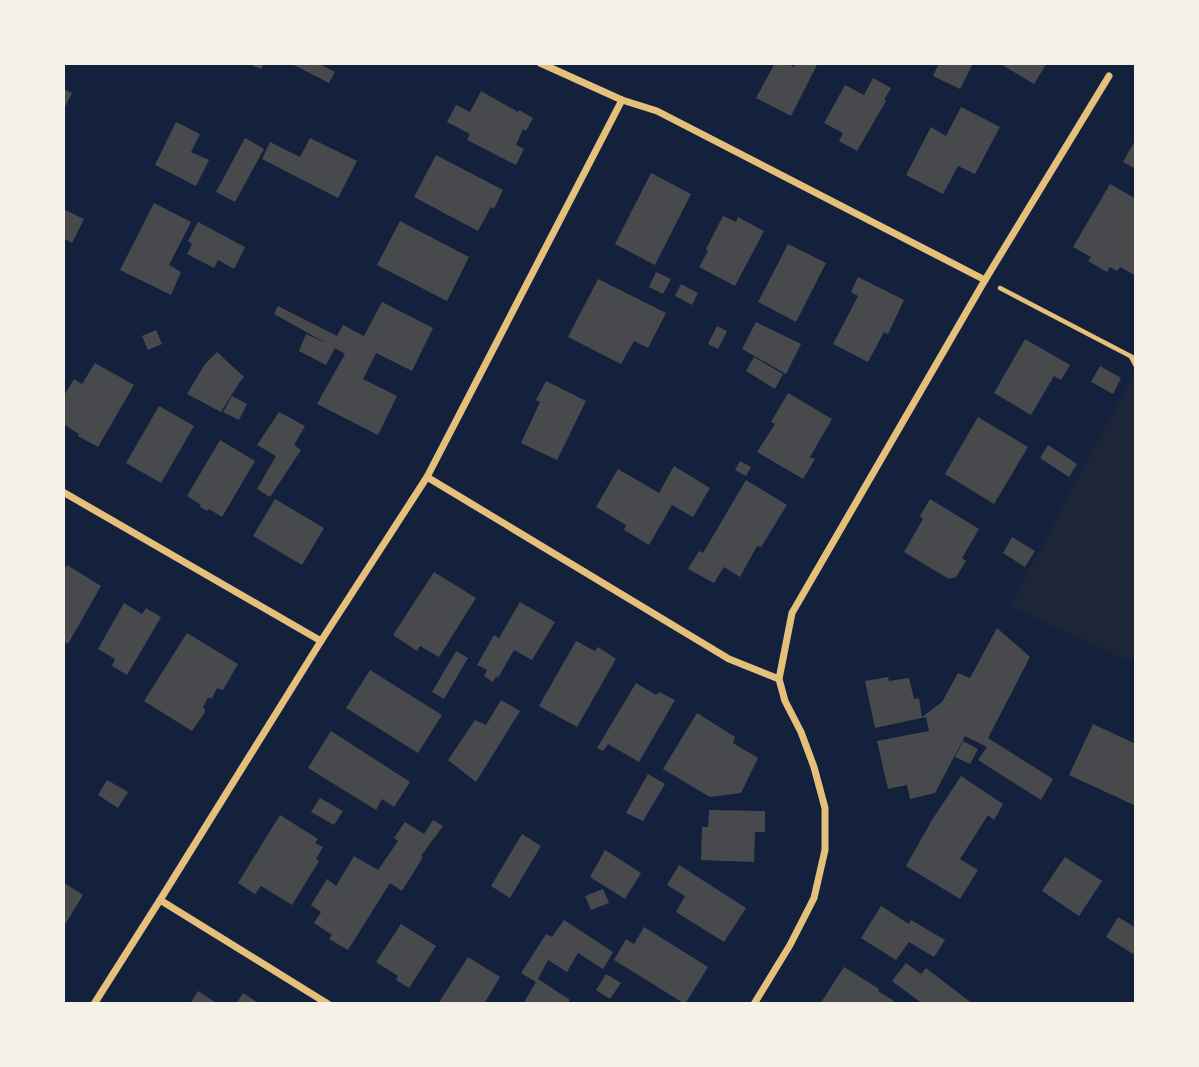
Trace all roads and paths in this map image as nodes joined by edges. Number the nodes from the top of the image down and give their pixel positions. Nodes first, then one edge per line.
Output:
1 (540, 63) edge
2 (562, 63) edge
3 (557, 72) junction
4 (1109, 76) dead end
5 (622, 100) junction
6 (985, 281) junction
7 (1130, 356) junction
8 (1136, 359) edge
9 (1136, 366) edge
10 (427, 477) junction
11 (63, 492) edge
12 (321, 640) junction
13 (779, 679) junction
14 (160, 900) junction
15 (94, 1004) edge
16 (328, 1004) edge
17 (754, 1004) edge

1 - 3 street
2 - 3 street
3 - 5 street
4 - 6 street
5 - 6 street
5 - 10 street
6 - 7 path
6 - 13 street
7 - 8 path
7 - 9 path
10 - 12 street
10 - 13 street
11 - 12 street
12 - 14 street
13 - 17 street
14 - 15 street
14 - 16 street

